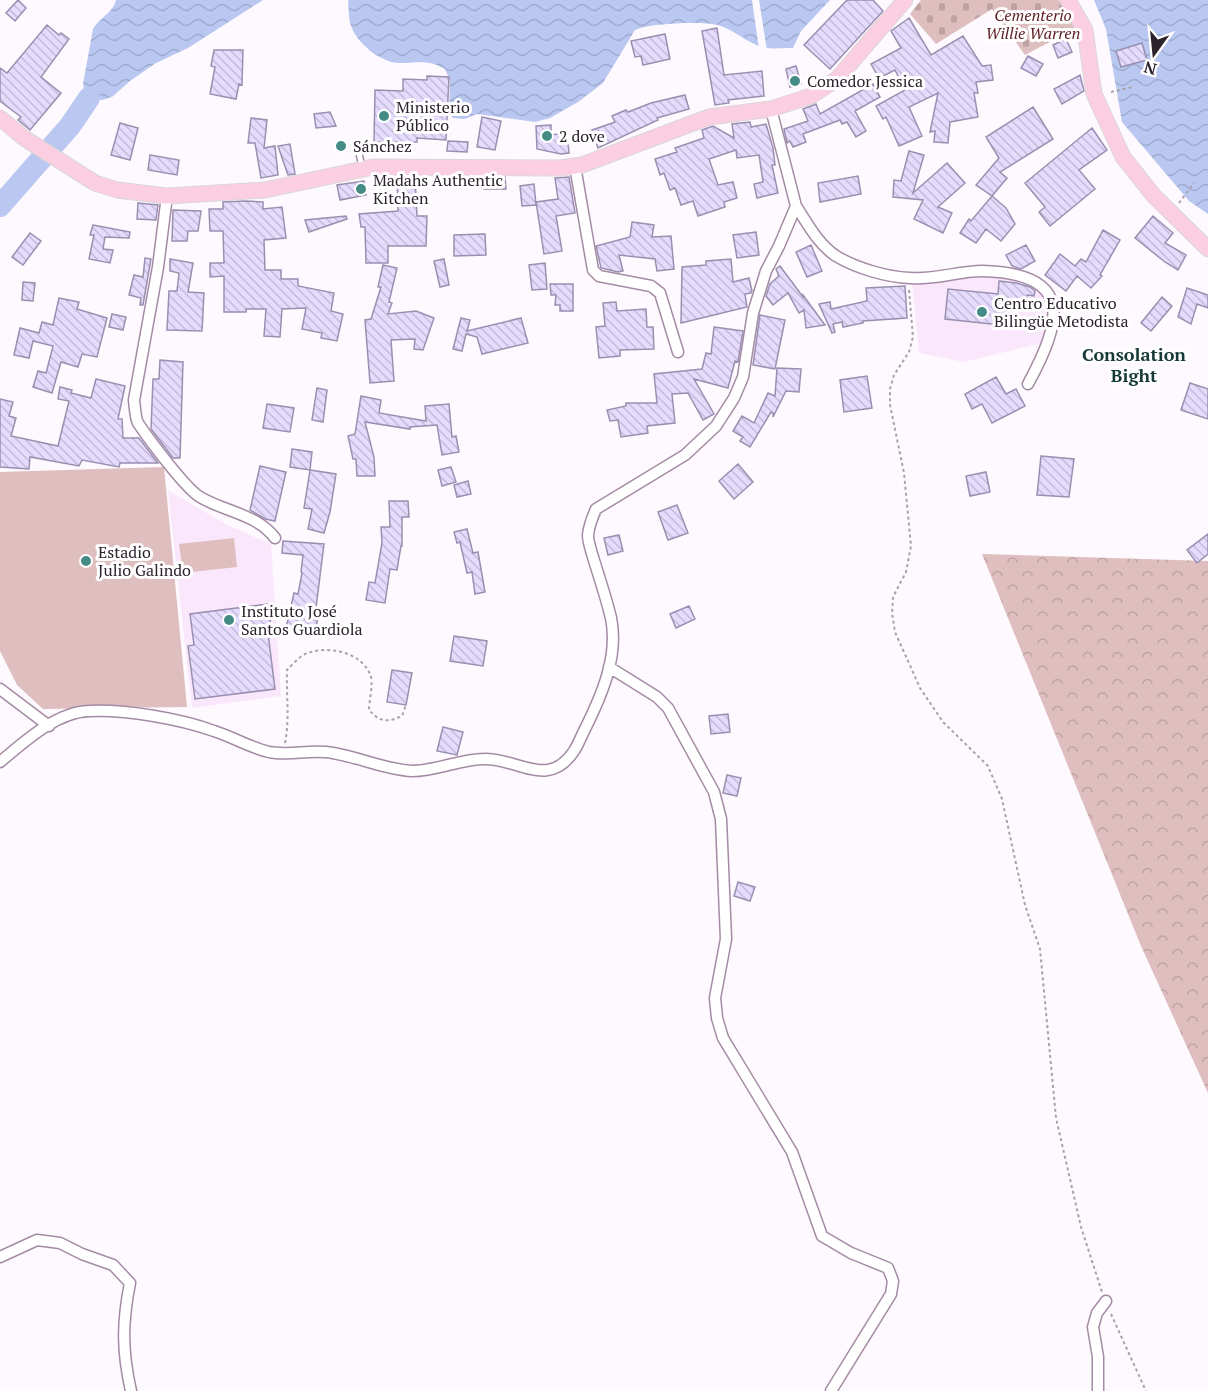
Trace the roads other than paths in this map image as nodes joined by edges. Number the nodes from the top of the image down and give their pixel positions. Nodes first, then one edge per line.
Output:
1 (905, 0) edge
2 (1068, 0) edge
3 (771, 109) junction
4 (0, 117) edge
5 (359, 153) dead end
6 (575, 166) junction
7 (370, 170) junction
8 (167, 196) junction
9 (796, 206) junction
10 (1208, 249) edge
11 (678, 352) dead end
12 (1028, 384) dead end
13 (275, 538) dead end
14 (609, 667) junction
15 (0, 689) edge
16 (49, 726) junction
17 (0, 762) edge
18 (0, 1257) edge
19 (1106, 1301) road end
20 (131, 1391) edge
21 (831, 1391) edge
22 (1098, 1391) edge

1 - 3 main road
2 - 10 main road
3 - 6 main road
3 - 9 street
4 - 8 main road
5 - 7 lane
6 - 7 main road
6 - 11 street
7 - 8 main road
8 - 13 street
9 - 12 street
9 - 14 street
14 - 16 street
14 - 21 street
15 - 16 street
16 - 17 street
18 - 20 street
19 - 22 street

